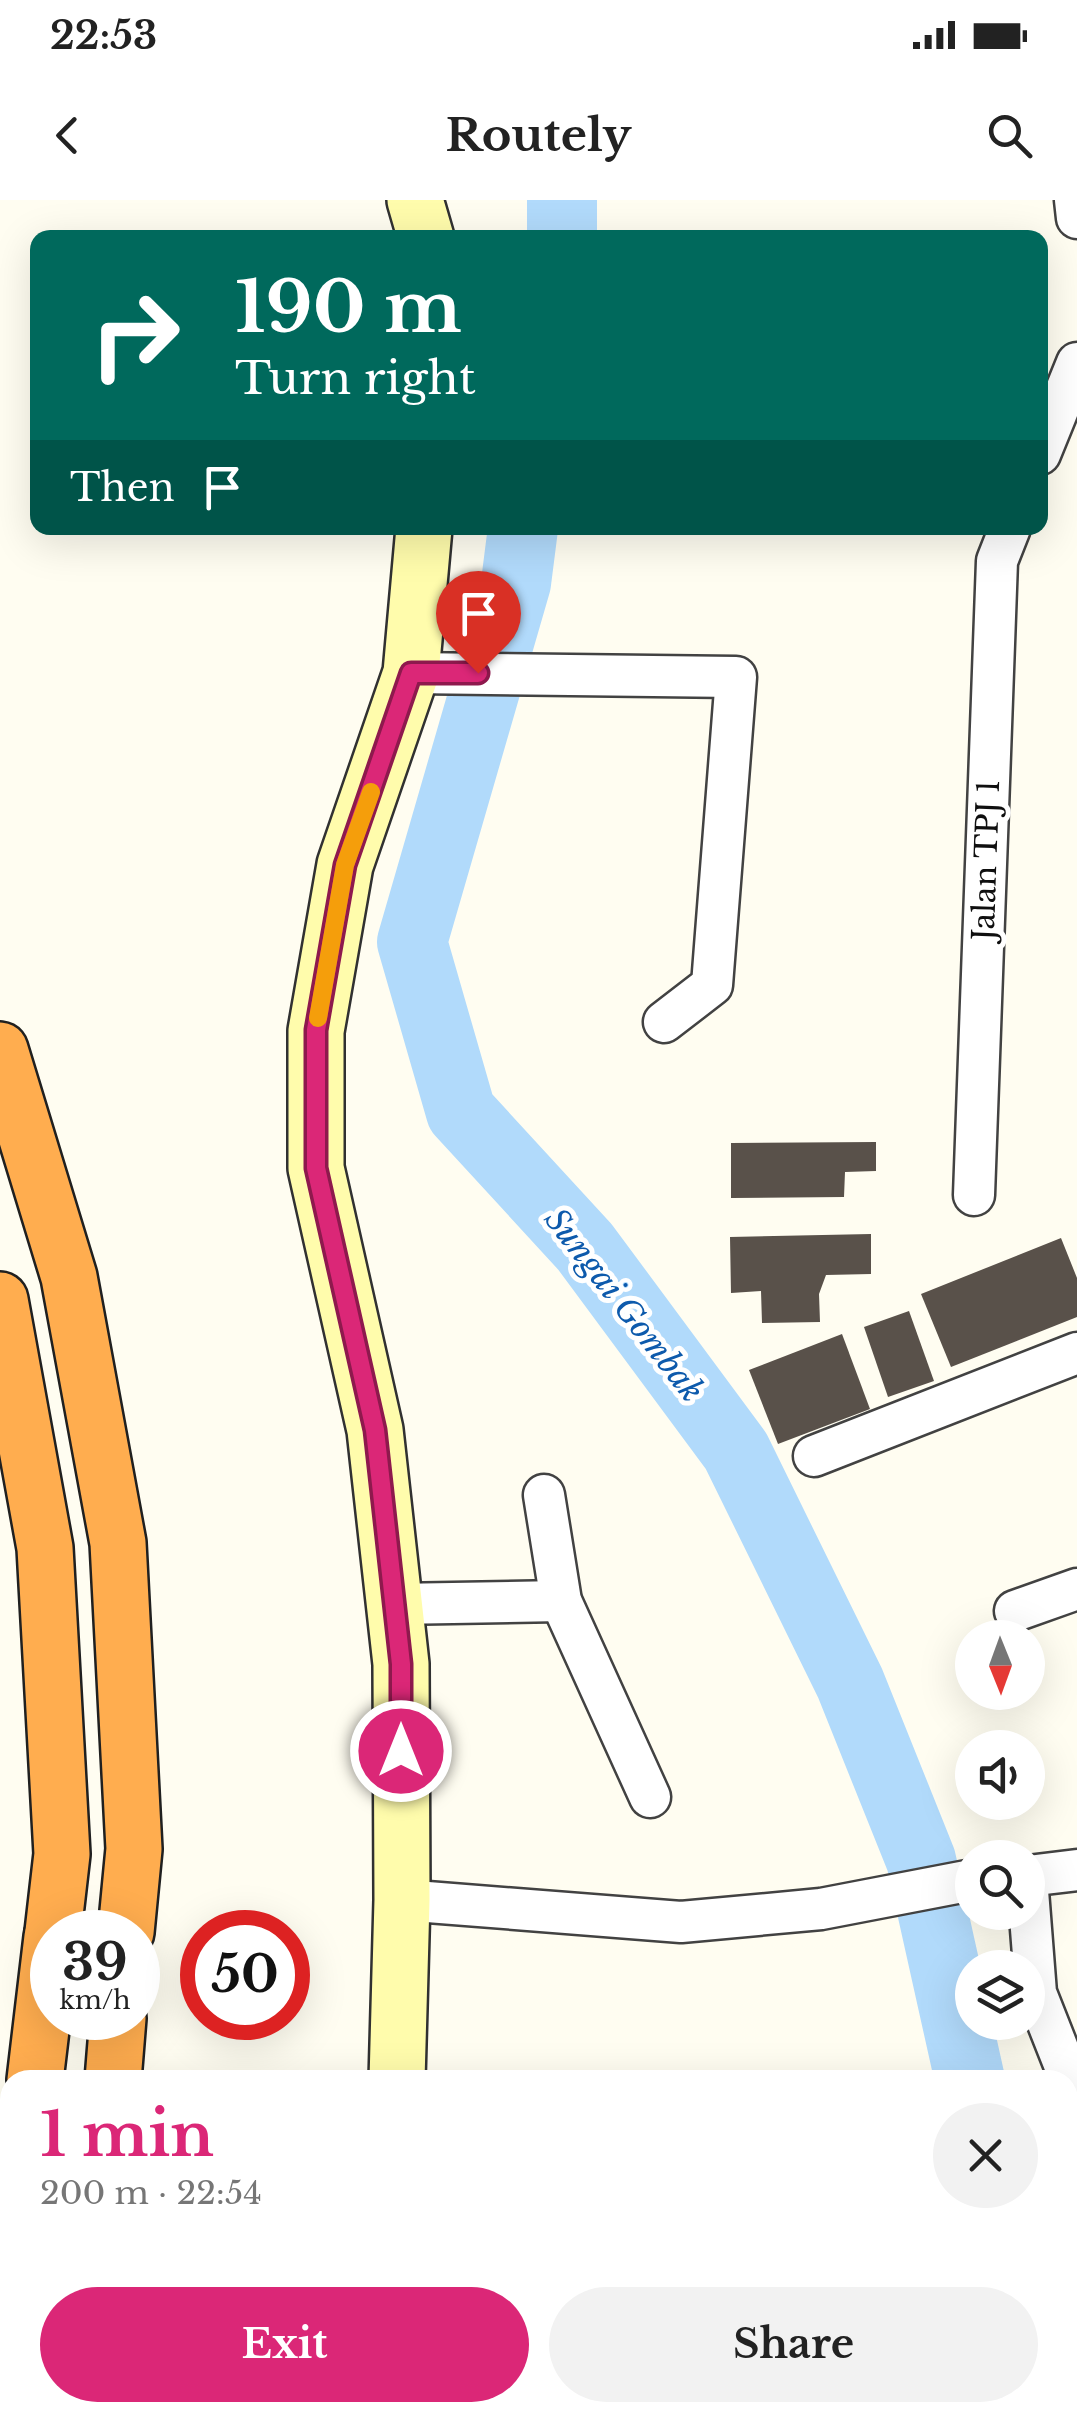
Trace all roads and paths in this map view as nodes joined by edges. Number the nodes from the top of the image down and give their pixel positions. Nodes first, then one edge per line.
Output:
1 (415, 200) edge
2 (1075, 200) edge
3 (1077, 218) edge
4 (424, 230) edge
5 (1077, 362) edge
6 (1048, 434) edge
7 (423, 535) edge
8 (1007, 535) edge
9 (411, 673) junction
10 (664, 1022) dead end
11 (0, 1050) edge
12 (974, 1195) dead end
13 (0, 1300) edge
14 (1077, 1353) edge
15 (814, 1456) dead end
16 (544, 1496) dead end
17 (1077, 1588) edge
18 (561, 1601) junction
19 (395, 1604) junction
20 (1015, 1612) dead end
21 (650, 1797) dead end
22 (1077, 1870) edge
23 (1045, 1874) edge
24 (955, 1883) edge
25 (402, 1900) junction
26 (56, 1910) edge
27 (128, 1910) edge
28 (1031, 1930) edge
29 (40, 2040) edge
30 (116, 2040) edge
31 (36, 2070) edge
32 (114, 2070) edge
33 (397, 2070) edge
34 (1066, 2070) edge

1 - 4 main road
2 - 3 street
5 - 6 street
7 - 9 main road
8 - 12 street, Jalan TPJ 1
9 - 10 street
9 - 19 main road
11 - 27 highway
13 - 26 highway
14 - 15 street
16 - 18 street
17 - 20 street
18 - 19 street
18 - 21 street
19 - 25 main road
22 - 23 street
24 - 25 street
25 - 33 main road
28 - 34 street
29 - 31 highway
30 - 32 highway

